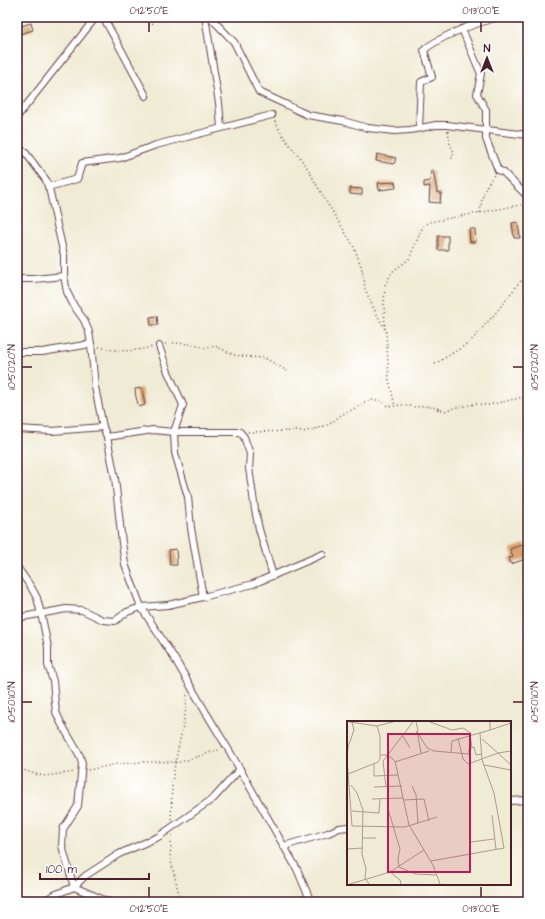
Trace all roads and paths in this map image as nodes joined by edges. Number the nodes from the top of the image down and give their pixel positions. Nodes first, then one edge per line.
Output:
1 (96, 17) edge
2 (103, 17) edge
3 (148, 17) edge
4 (205, 17) edge
5 (210, 17) edge
6 (498, 17) edge
7 (153, 24) dead end
8 (462, 29) junction
9 (146, 96) dead end
10 (272, 116) joint
11 (17, 117) edge
12 (447, 125) junction
13 (222, 128) junction
14 (419, 128) junction
15 (487, 130) junction
16 (528, 135) edge
17 (17, 148) edge
18 (451, 160) dead end
19 (498, 170) junction
20 (48, 187) junction
21 (528, 197) edge
22 (528, 203) edge
23 (480, 213) junction
24 (528, 274) edge
25 (64, 276) junction
26 (17, 279) edge
27 (386, 331) junction
28 (91, 344) junction
29 (158, 346) junction
30 (17, 352) edge
31 (435, 364) dead end
32 (287, 371) dead end
33 (528, 396) edge
34 (395, 406) junction
35 (103, 427) junction
36 (17, 429) edge
37 (174, 432) junction
38 (240, 432) junction
39 (107, 437) junction
40 (323, 554) dead end
41 (17, 567) edge
42 (273, 576) junction
43 (203, 597) junction
44 (141, 607) junction
45 (41, 614) junction
46 (17, 618) edge
47 (187, 680) junction
48 (227, 747) junction
49 (176, 762) junction
50 (17, 768) edge
51 (240, 769) junction
52 (80, 771) junction
53 (528, 800) edge
54 (511, 801) edge
55 (347, 827) edge
56 (171, 828) junction
57 (284, 846) junction
58 (74, 887) junction
59 (42, 902) edge
60 (109, 902) edge
61 (179, 902) edge
62 (311, 902) edge

1 - 11 street
2 - 9 street
3 - 7 path
4 - 13 street
5 - 14 street
6 - 8 street
8 - 14 street
8 - 15 street
10 - 13 street
10 - 27 path
12 - 14 street
12 - 15 street
12 - 18 path
13 - 20 street
15 - 16 street
15 - 19 street
17 - 20 street
19 - 21 street
19 - 23 path
20 - 25 street
22 - 23 path
23 - 27 path
24 - 31 path
25 - 26 street
25 - 28 street
27 - 34 path
28 - 29 path
28 - 30 street
28 - 35 street
29 - 32 path
29 - 37 street
33 - 34 path
34 - 38 path
35 - 36 street
35 - 39 street
37 - 38 street
37 - 39 street
37 - 43 street
38 - 42 street
39 - 44 street
40 - 42 street
41 - 45 street
42 - 43 street
43 - 44 street
44 - 45 street
44 - 47 street
45 - 46 street
45 - 52 street
47 - 48 street
47 - 49 path
48 - 49 path
48 - 51 street
49 - 52 path
49 - 56 path
50 - 52 path
51 - 56 street
51 - 57 street
52 - 58 street
53 - 54 street
55 - 57 street
56 - 58 street
56 - 61 path
57 - 62 street
58 - 59 street
58 - 60 street

